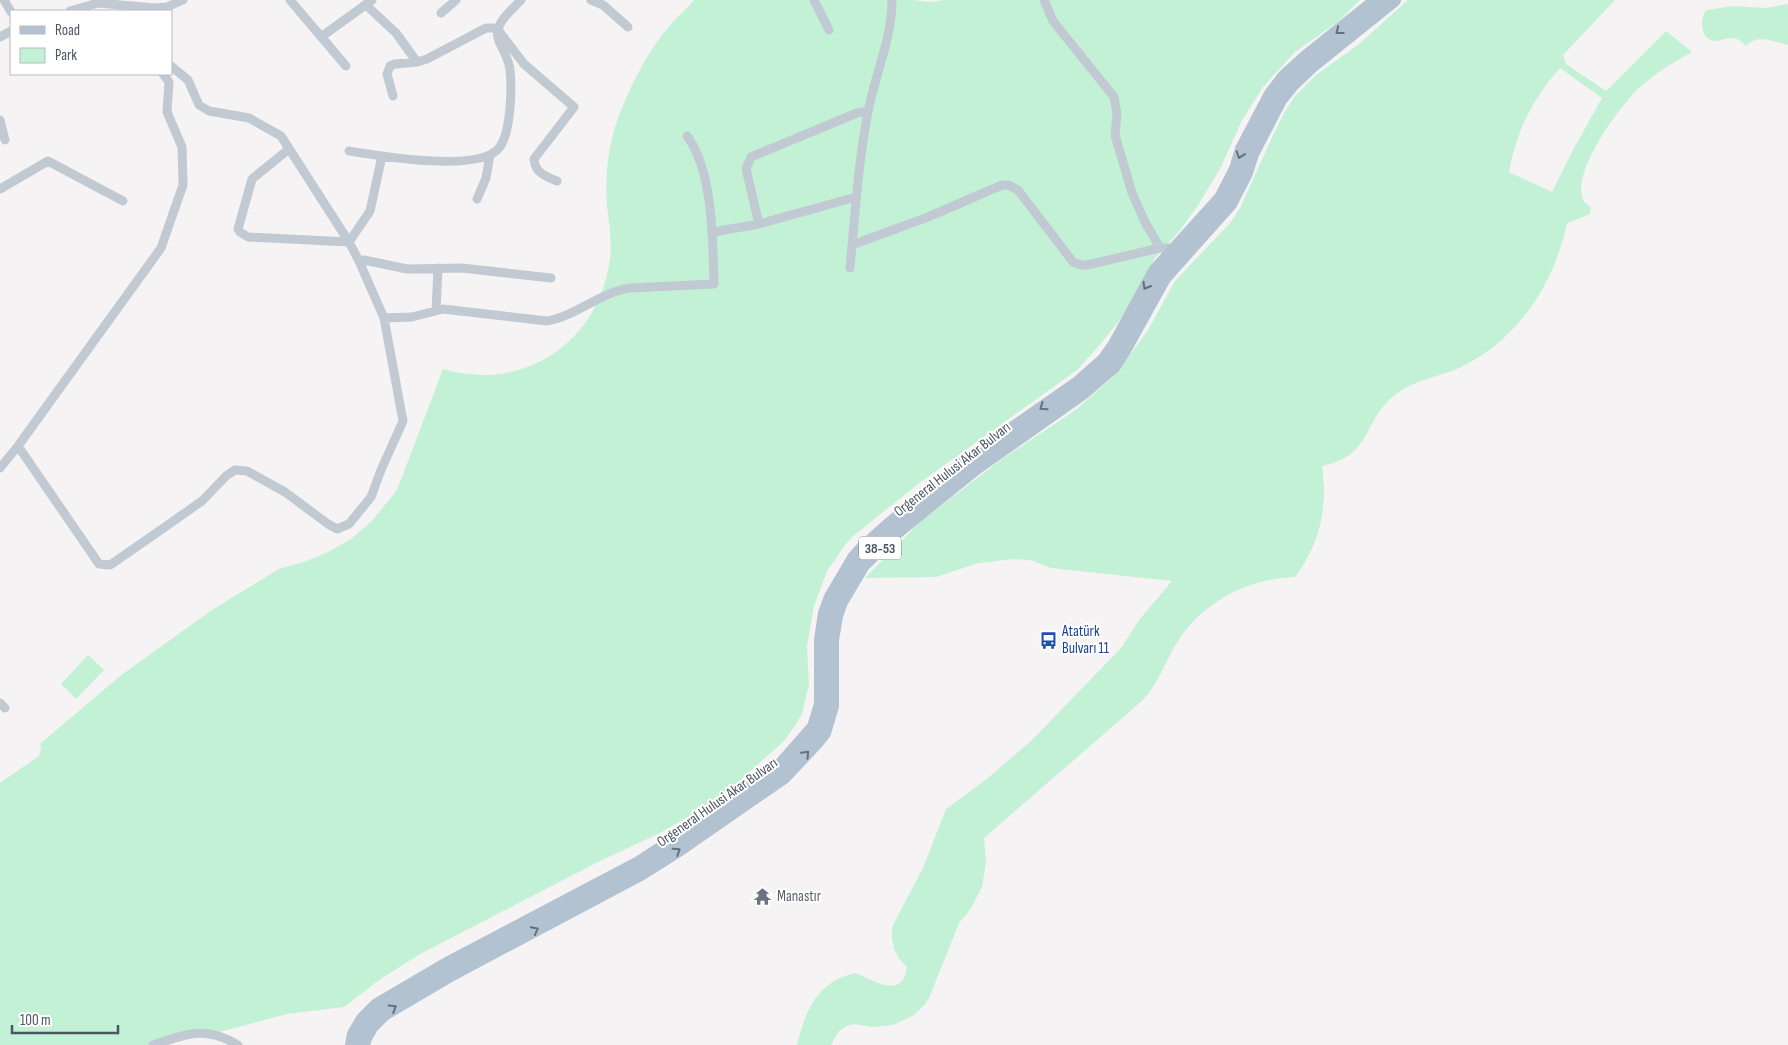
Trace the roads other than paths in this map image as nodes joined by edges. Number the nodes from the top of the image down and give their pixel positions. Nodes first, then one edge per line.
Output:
1 (183, 0) edge
2 (290, 0) edge
3 (456, 0) edge
4 (521, 0) edge
5 (592, 0) edge
6 (814, 0) edge
7 (892, 0) edge
8 (1044, 0) edge
9 (1377, 0) edge
10 (1394, 0) edge
11 (101, 2) edge
12 (369, 2) edge
13 (73, 10) edge
14 (441, 13) dead end
15 (628, 27) dead end
16 (498, 30) junction
17 (829, 30) dead end
18 (321, 37) junction
19 (417, 62) junction
20 (346, 66) dead end
21 (172, 67) edge
22 (164, 75) edge
23 (393, 96) dead end
24 (868, 111) junction
25 (0, 120) edge
26 (687, 136) dead end
27 (5, 140) dead end
28 (289, 149) junction
29 (349, 151) dead end
30 (490, 155) junction
31 (382, 156) junction
32 (557, 181) dead end
33 (0, 189) edge
34 (856, 196) junction
35 (478, 199) dead end
36 (122, 202) dead end
37 (759, 224) junction
38 (713, 232) junction
39 (349, 242) junction
40 (852, 245) junction
41 (1160, 248) junction
42 (1175, 248) junction
43 (358, 261) junction
44 (438, 268) junction
45 (850, 268) dead end
46 (551, 278) dead end
47 (436, 310) junction
48 (384, 318) junction
49 (18, 446) junction
50 (0, 468) edge
51 (153, 1045) edge
52 (238, 1045) edge
53 (352, 1045) edge
54 (363, 1045) edge

1 - 11 street
2 - 18 street
3 - 14 street
4 - 16 street
5 - 15 street
6 - 17 street
7 - 24 street
8 - 41 street
9 -> 42 main road, Orgeneral Hulusi Akar Bulvarı / 38-53
54 -> 10 main road, Orgeneral Hulusi Akar Bulvarı / 38-53
11 - 13 street
12 - 18 street
12 - 19 street
16 - 19 street
16 - 30 street
16 - 32 street
18 - 20 street
19 - 23 street
21 - 28 street
22 - 49 street
24 - 34 street
24 - 37 street
25 - 27 street
26 - 38 street
28 - 39 street
28 - 39 street
29 - 31 street
30 - 31 street
30 - 35 street
31 - 39 street
33 - 36 street
34 - 37 street
34 - 40 street
37 - 38 street
38 - 47 street
39 - 43 street
40 - 41 street
40 - 45 street
41 - 42 street
42 -> 53 main road, Orgeneral Hulusi Akar Bulvarı / 38-53
43 - 44 street
43 - 48 street
44 - 46 street
44 - 47 street
47 - 48 street
48 - 49 street
49 - 50 street
51 - 52 street

